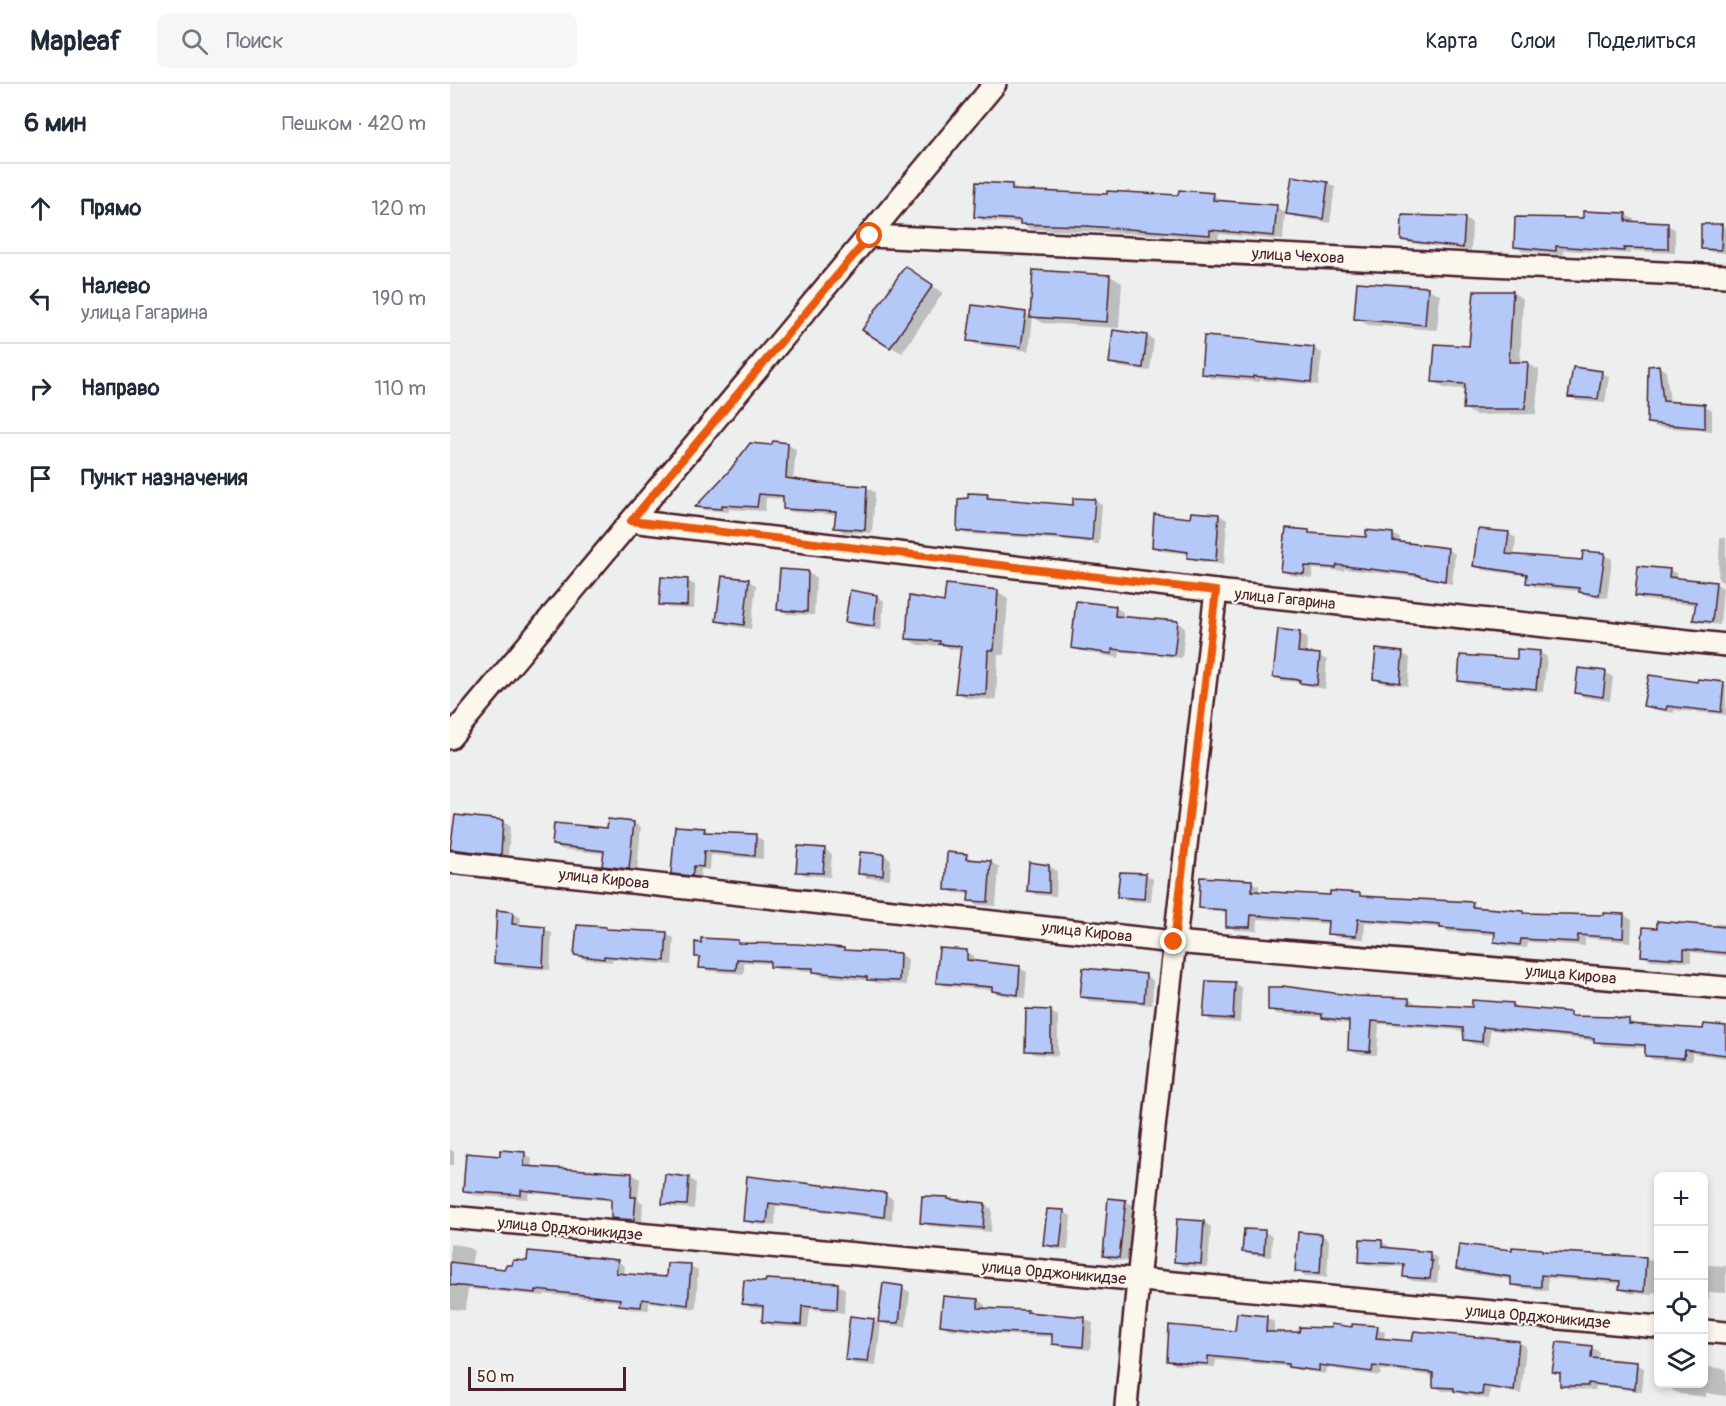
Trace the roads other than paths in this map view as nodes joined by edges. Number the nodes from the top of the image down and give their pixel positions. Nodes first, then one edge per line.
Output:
1 (995, 84) edge
2 (870, 236) junction
3 (1726, 276) edge
4 (631, 521) junction
5 (1216, 591) junction
6 (1726, 645) edge
7 (450, 738) edge
8 (450, 862) edge
9 (1174, 942) junction
10 (1726, 988) edge
11 (450, 1218) edge
12 (1138, 1281) junction
13 (1654, 1327) edge
14 (1708, 1331) edge
15 (1726, 1333) edge
16 (1126, 1406) edge

1 - 2 street
2 - 3 street, улица Чехова
2 - 4 street
4 - 5 street, улица Гагарина
4 - 7 street
5 - 6 street, улица Гагарина
5 - 9 street
8 - 9 street, улица Кирова
9 - 10 street, улица Кирова
9 - 12 street
11 - 12 street, улица Орджоникидзе
12 - 13 street, улица Орджоникидзе
12 - 16 street
14 - 15 street

